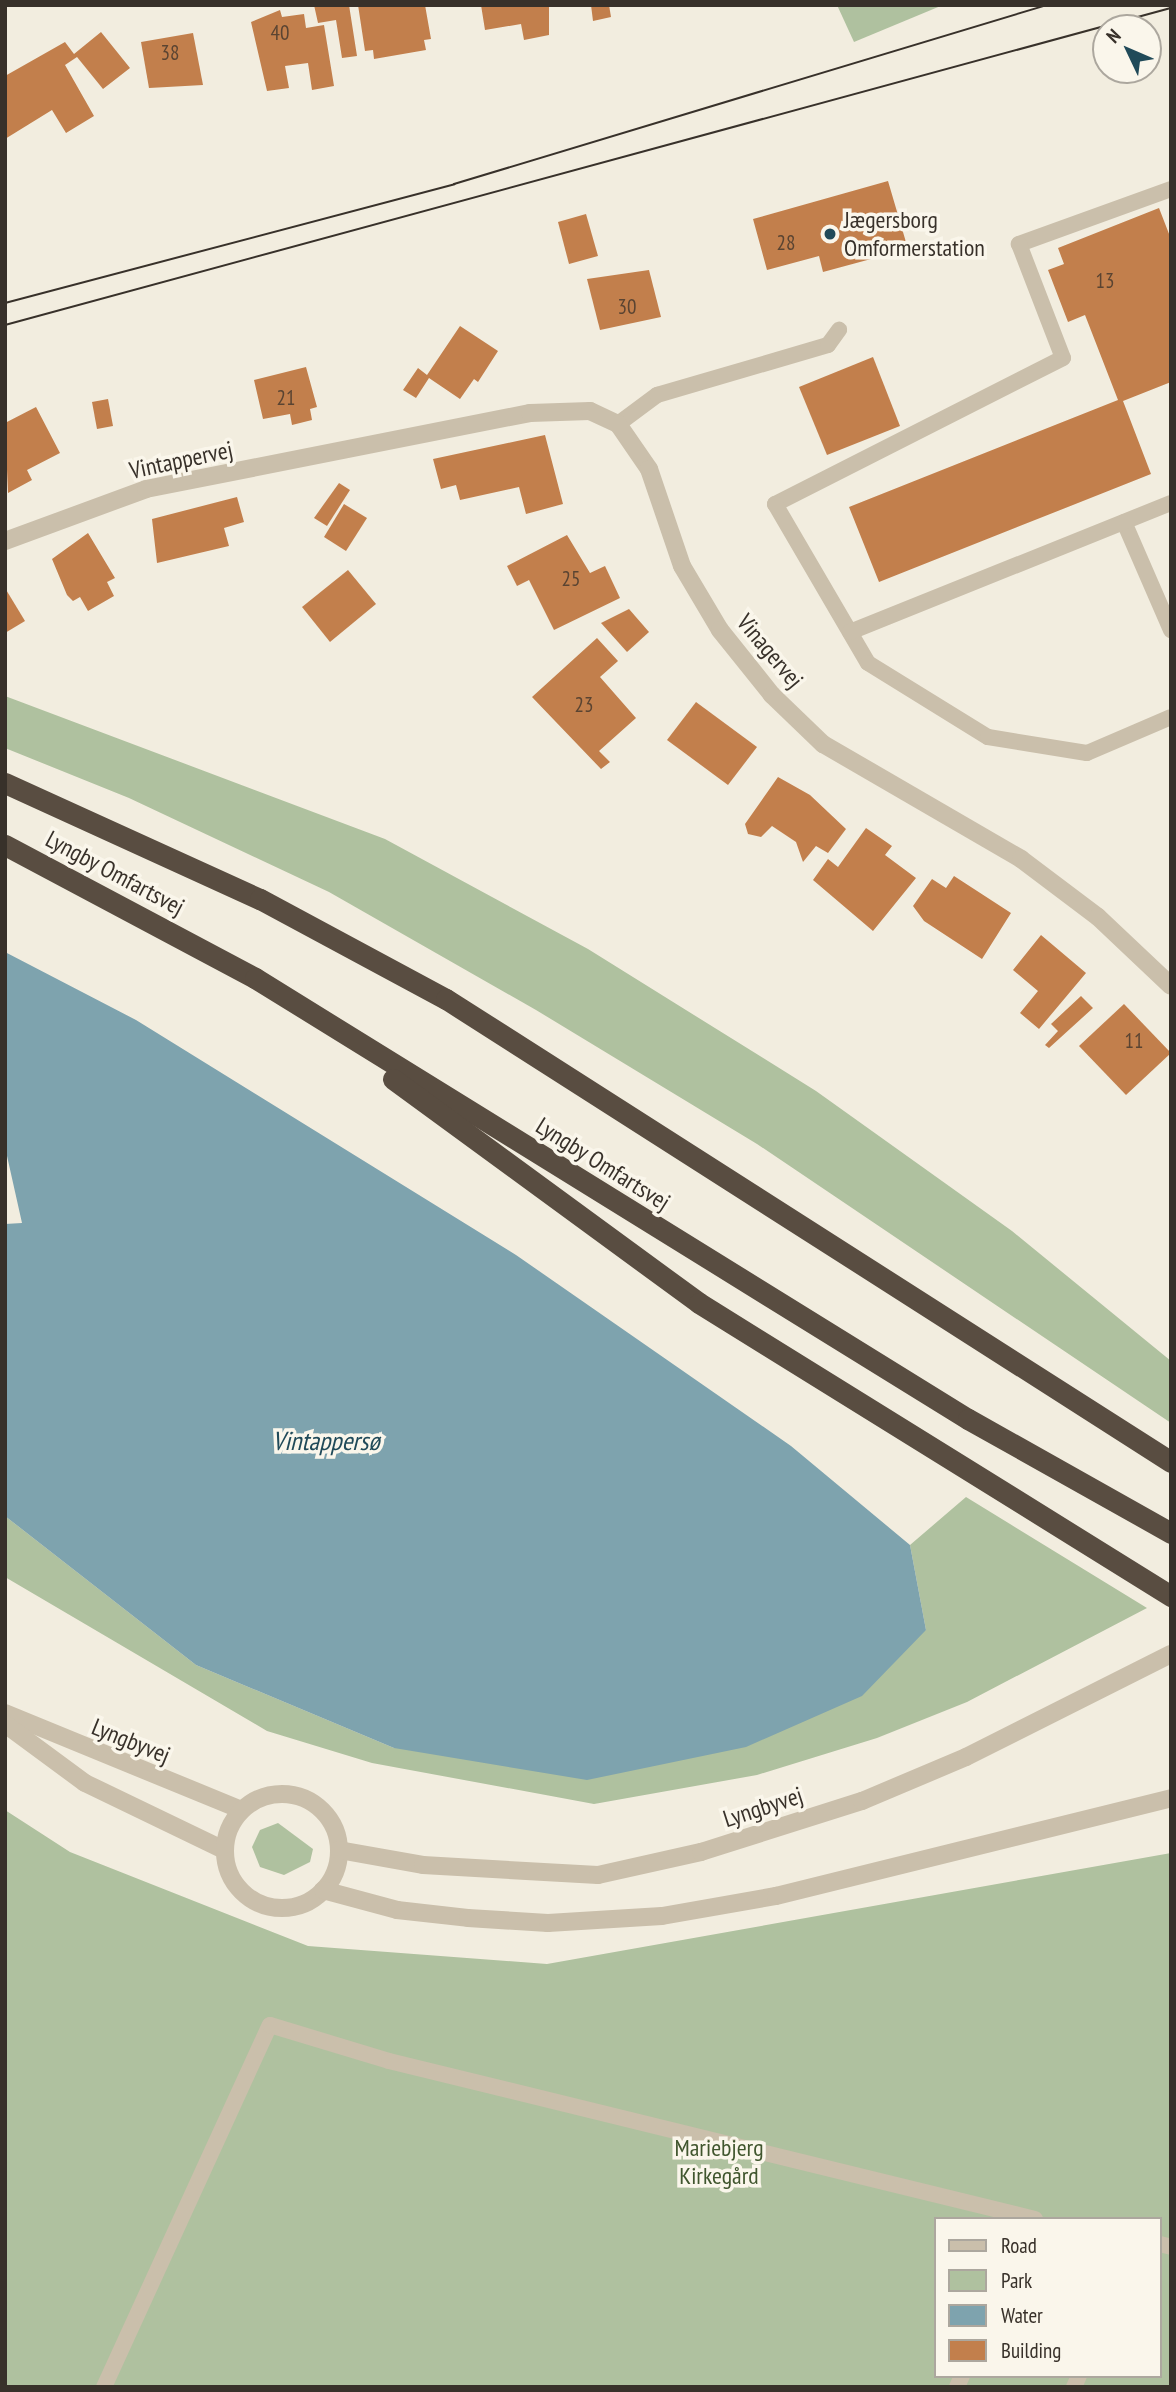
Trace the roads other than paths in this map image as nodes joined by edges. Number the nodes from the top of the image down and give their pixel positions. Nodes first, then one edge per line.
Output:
1 (1171, 189) edge
2 (839, 330) dead end
3 (618, 424) junction
4 (1171, 503) edge
5 (1124, 522) junction
6 (5, 541) edge
7 (1171, 630) edge
8 (850, 632) junction
9 (1171, 717) edge
10 (5, 783) edge
11 (5, 845) edge
12 (256, 978) junction
13 (1171, 986) edge
14 (1171, 1462) edge
15 (1171, 1533) edge
16 (1171, 1595) edge
17 (1171, 1654) edge
18 (5, 1713) edge
19 (5, 1724) edge
20 (1171, 1798) edge
21 (242, 1810) junction
22 (224, 1850) junction
23 (339, 1850) junction
24 (323, 1890) junction
25 (1027, 2217) edge
26 (104, 2387) edge

1 - 8 lane
2 - 3 lane
3 - 6 street, Vintappervej
3 - 13 street, Vinagervej
4 - 5 lane
5 - 7 lane
5 - 8 lane
8 - 9 lane
10 - 14 highway, Lyngby Omfartsvej
11 - 12 highway, Lyngby Omfartsvej
12 - 15 highway, Lyngby Omfartsvej
12 - 16 highway
17 - 23 street, Lyngbyvej
18 - 21 street, Lyngbyvej
19 - 22 street
20 - 24 street
21 - 22 street
21 - 23 street
22 - 24 street
23 - 24 street
25 - 26 lane

